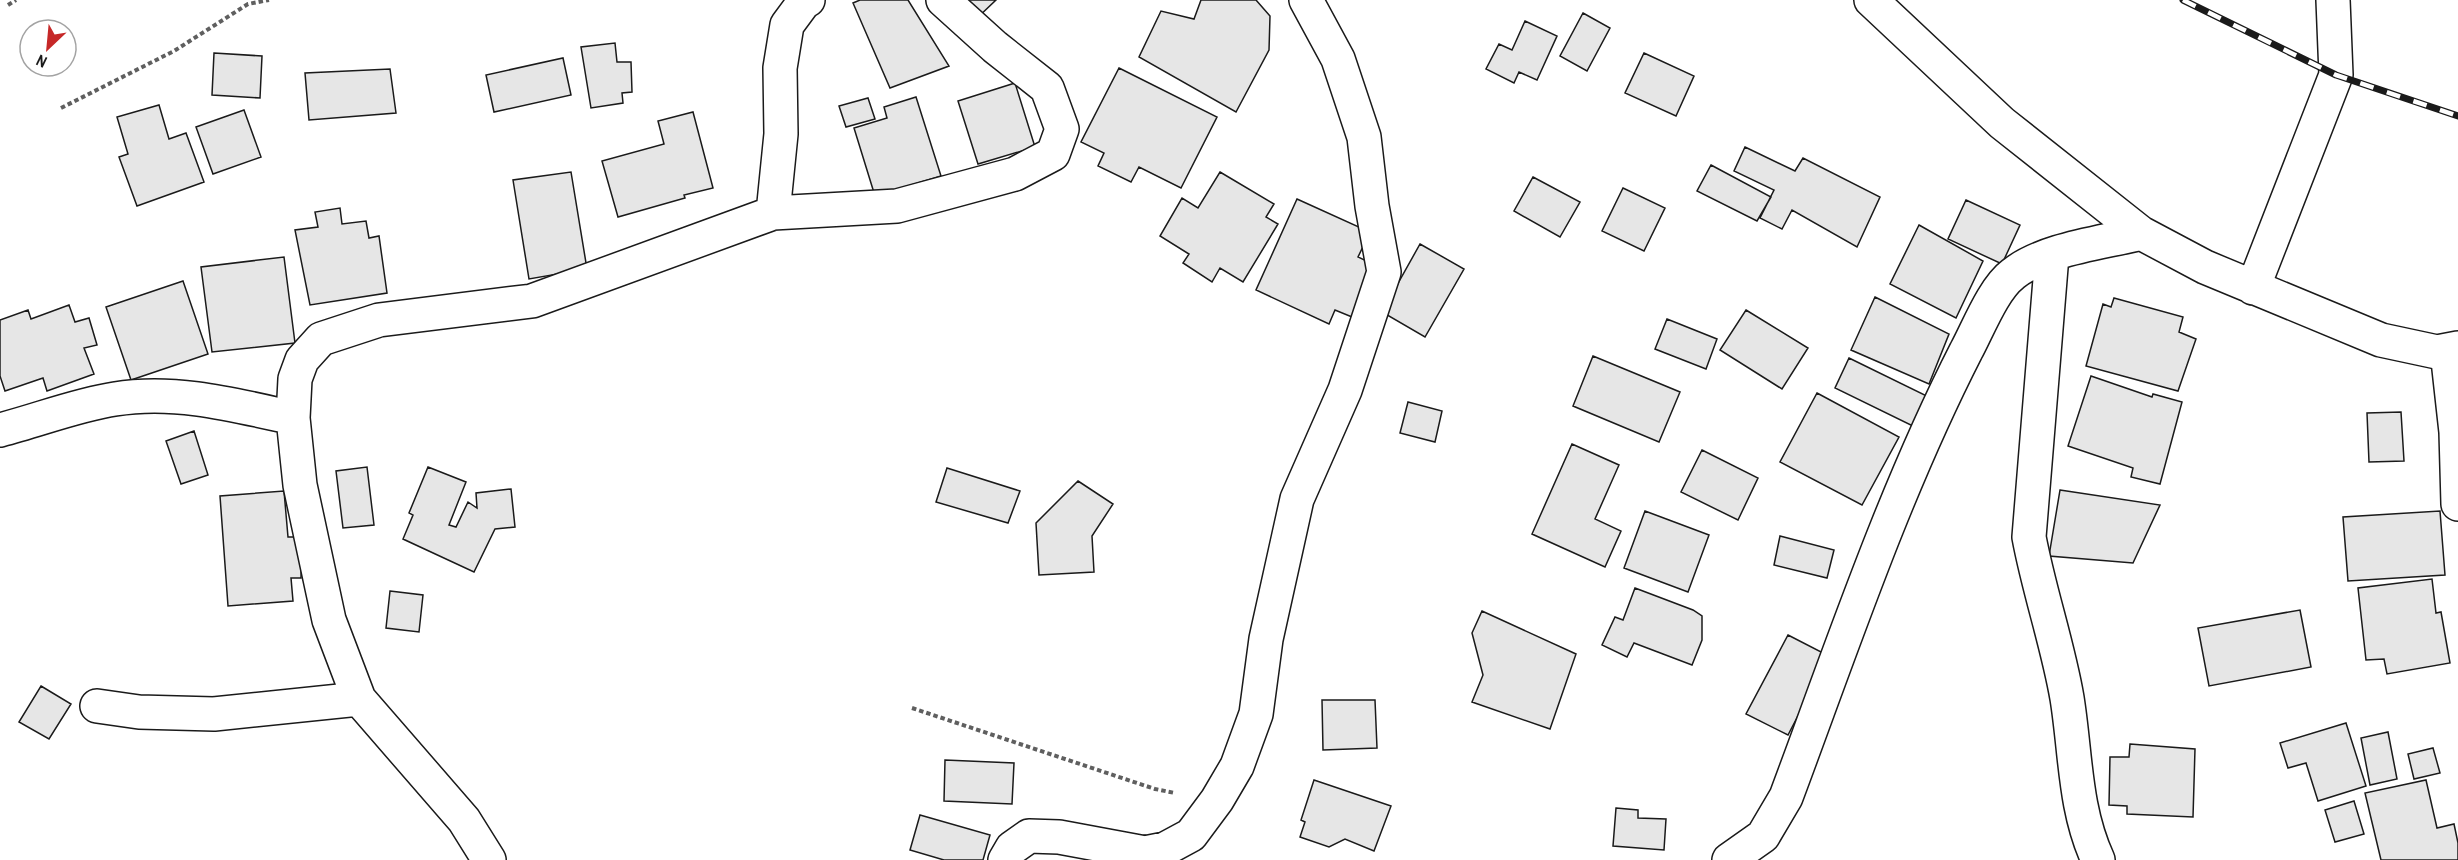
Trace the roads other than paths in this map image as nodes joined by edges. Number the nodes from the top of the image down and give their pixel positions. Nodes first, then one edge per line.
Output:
1 (808, 0) edge
2 (943, 0) edge
3 (1306, 0) edge
4 (1871, 0) edge
5 (2333, 0) edge
6 (773, 213) junction
7 (2141, 233) junction
8 (2052, 255) junction
9 (2253, 288) junction
10 (2452, 350) edge
11 (293, 418) junction
12 (0, 430) edge
13 (2458, 504) edge
14 (359, 699) junction
15 (97, 706) dead end
16 (489, 860) edge
17 (1005, 860) edge
18 (1729, 860) edge
19 (2098, 860) edge

1 - 6 street
2 - 6 street
3 - 17 street
4 - 7 street
5 - 9 street
6 - 11 street
7 - 8 street
7 - 9 street
8 - 18 street
8 - 19 street
9 - 10 street
10 - 13 street
11 - 12 street
11 - 14 street
14 - 15 street
14 - 16 street

